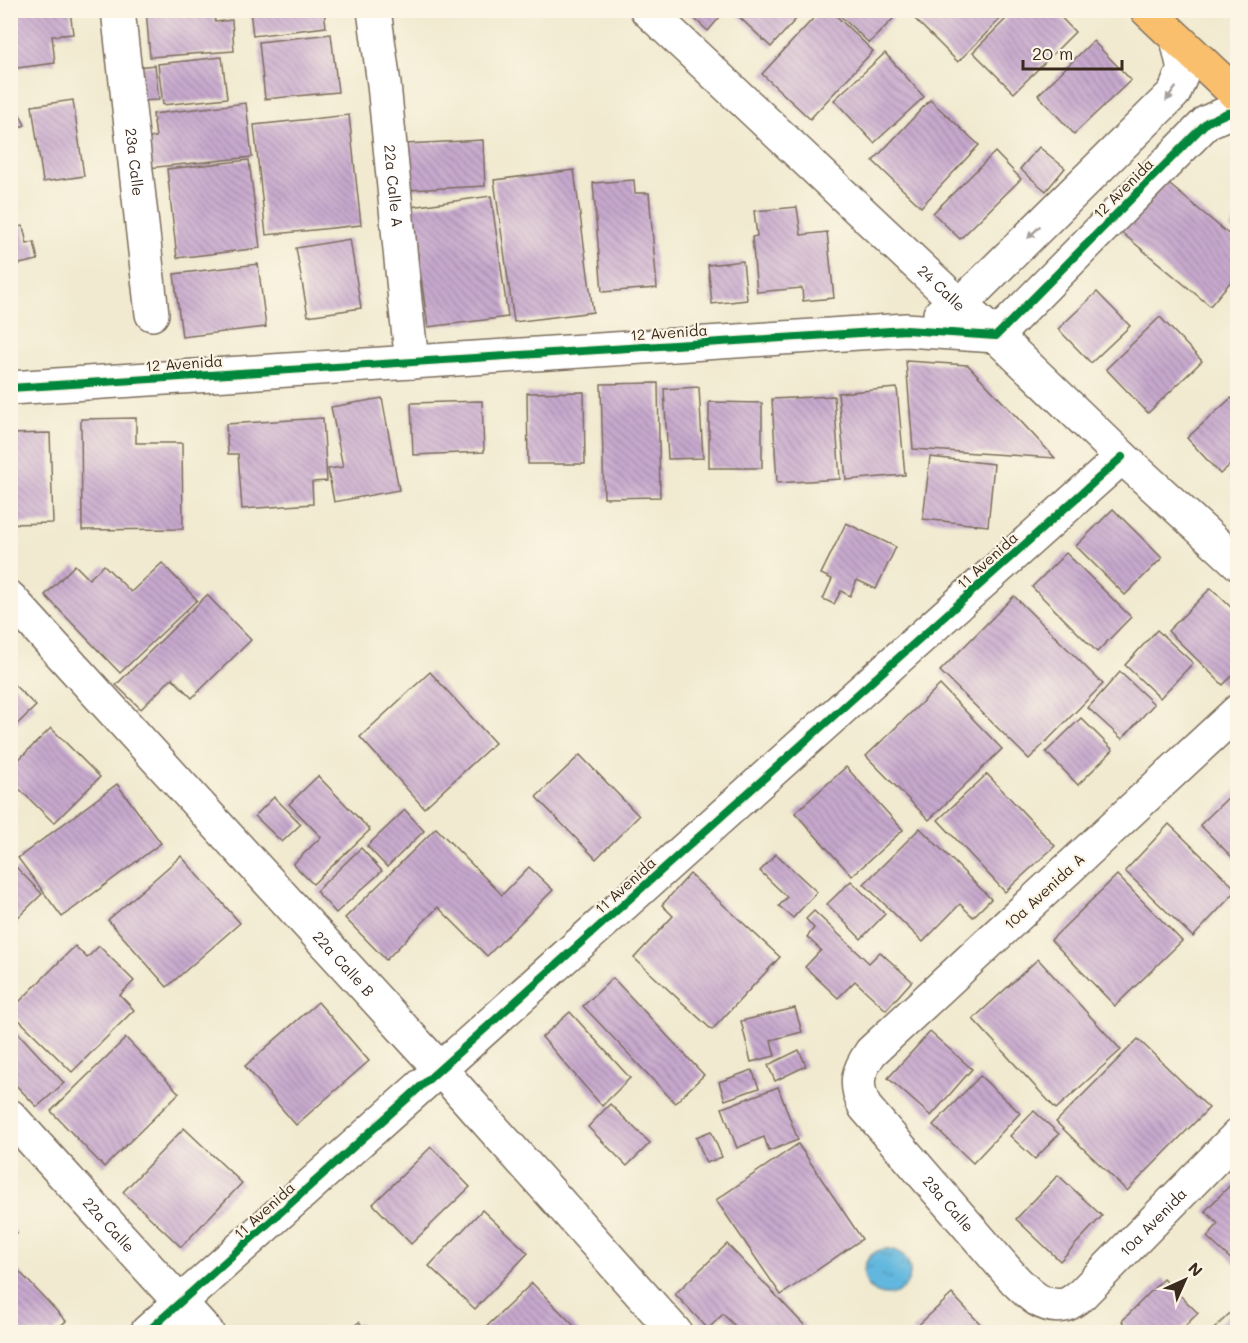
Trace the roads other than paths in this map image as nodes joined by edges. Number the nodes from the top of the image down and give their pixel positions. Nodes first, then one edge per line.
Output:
1 (118, 10) edge
2 (374, 10) edge
3 (647, 10) edge
4 (1147, 10) edge
5 (1177, 39) junction
6 (1238, 96) edge
7 (1238, 112) edge
8 (960, 305) junction
9 (152, 314) dead end
10 (906, 330) junction
11 (996, 336) junction
12 (412, 362) junction
13 (10, 388) edge
14 (1122, 457) junction
15 (1238, 563) edge
16 (10, 598) edge
17 (1238, 711) edge
18 (440, 1069) junction
19 (859, 1077) joint
20 (10, 1116) edge
21 (1238, 1135) edge
22 (180, 1303) junction
23 (1065, 1305) joint
24 (147, 1332) edge
25 (207, 1332) edge
26 (675, 1332) edge

1 - 9 street, 23a Calle
2 - 12 street, 22a Calle A
3 - 8 street, 24 Calle
4 - 5 main road
5 - 6 main road
5 -> 8 street, 12 Avenida
7 - 11 street, 12 Avenida
8 - 10 street, 12 Avenida
8 - 11 street, 24 Calle
10 - 11 street, 12 Avenida
10 - 12 street, 12 Avenida
11 - 14 street, 24 Calle
12 - 13 street, 12 Avenida
14 - 15 street, 24 Calle
14 - 18 street, 11 Avenida
16 - 18 street, 22a Calle B
17 - 19 street, 10a Avenida A
18 - 22 street, 11 Avenida
18 - 26 street, 22a Calle B
19 - 23 street, 23a Calle
20 - 22 street, 22a Calle
21 - 23 street, 10a Avenida
22 - 24 street, 11 Avenida
22 - 25 street, 22a Calle

